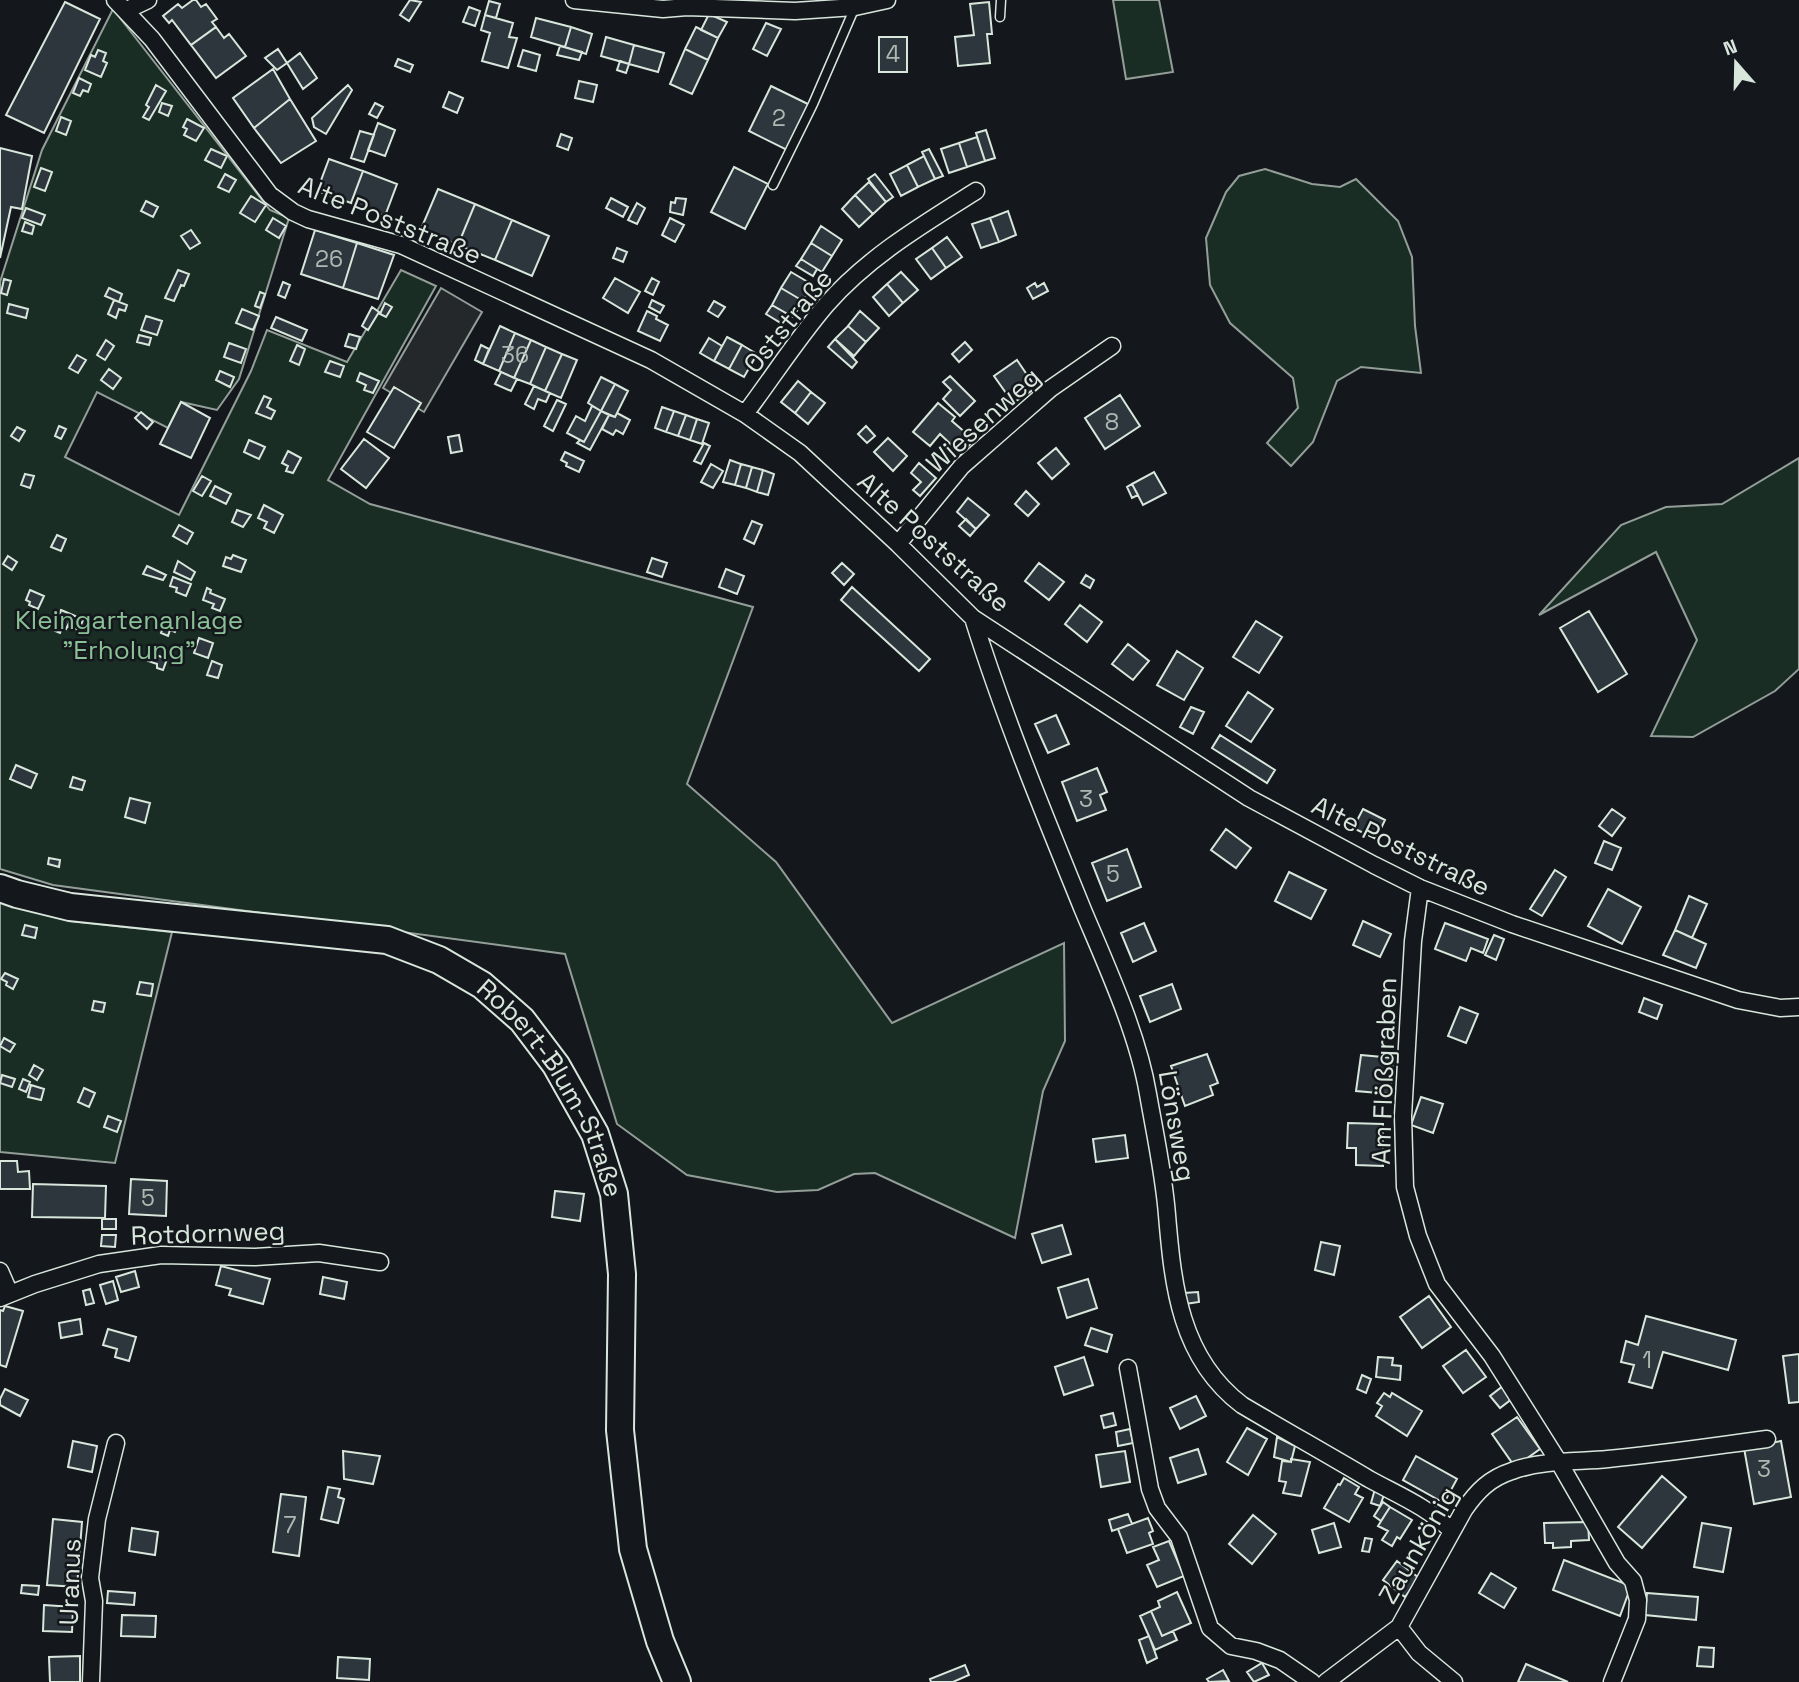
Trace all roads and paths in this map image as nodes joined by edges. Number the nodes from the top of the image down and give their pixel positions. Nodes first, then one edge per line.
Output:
1 (148, 0) edge
2 (574, 0) edge
3 (887, 0) edge
4 (1001, 0) edge
5 (688, 4) edge
6 (121, 5) edge
7 (855, 7) junction
8 (1000, 17) dead end
9 (773, 185) dead end
10 (976, 191) dead end
11 (1112, 346) dead end
12 (745, 414) junction
13 (898, 544) junction
14 (973, 618) junction
15 (0, 887) edge
16 (1420, 888) junction
17 (1799, 1007) edge
18 (380, 1262) dead end
19 (0, 1271) edge
20 (5, 1296) edge
21 (1128, 1368) dead end
22 (1767, 1439) dead end
23 (116, 1443) dead end
24 (1560, 1464) junction
25 (1452, 1531) junction
26 (1399, 1627) junction
27 (91, 1682) edge
28 (677, 1682) edge
29 (1312, 1682) edge
30 (1326, 1682) edge
31 (1454, 1682) edge
32 (1612, 1682) edge

1 - 6 street
2 - 5 street
3 - 7 street
4 - 8 lane
5 - 7 street
6 - 12 street, Alte Poststraße
7 - 9 lane
10 - 12 street, Oststraße
11 - 13 street, Wiesenweg
12 - 13 street, Alte Poststraße
13 - 14 street, Alte Poststraße
14 - 16 street, Alte Poststraße
14 - 25 street, Lönsweg
15 - 28 main road, Robert-Blum-Straße
16 - 17 street, Alte Poststraße
16 - 24 street, Am Flößgraben
18 - 20 street, Rotdornweg
19 - 20 street
21 - 29 street
22 - 24 street
23 - 27 street, Uranus
24 - 25 street, Zaunkönig
24 - 32 street, Am Flößgraben
25 - 26 street, Zaunkönig
26 - 30 street
26 - 31 street

